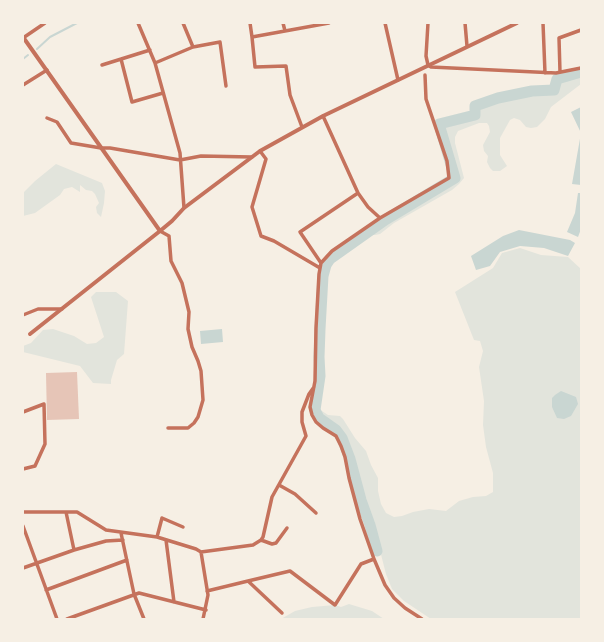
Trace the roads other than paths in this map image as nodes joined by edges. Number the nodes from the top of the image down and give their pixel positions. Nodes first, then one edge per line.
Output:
1 (45, 23) edge
2 (138, 23) edge
3 (183, 23) edge
4 (250, 23) edge
5 (284, 23) edge
6 (329, 23) edge
7 (385, 23) edge
8 (428, 23) edge
9 (465, 23) edge
10 (517, 23) edge
11 (543, 23) edge
12 (581, 30) edge
13 (285, 31) junction
14 (23, 37) edge
15 (252, 37) junction
16 (466, 46) junction
17 (193, 48) junction
18 (150, 50) junction
19 (121, 59) junction
20 (154, 63) junction
21 (102, 65) dead end
22 (428, 65) junction
23 (581, 68) edge
24 (47, 70) junction
25 (560, 72) junction
26 (545, 73) junction
27 (425, 75) dead end
28 (398, 80) junction
29 (23, 85) edge
30 (226, 86) dead end
31 (163, 93) junction
32 (324, 116) junction
33 (47, 118) dead end
34 (302, 127) junction
35 (101, 148) junction
36 (260, 151) junction
37 (252, 157) junction
38 (180, 160) junction
39 (358, 193) junction
40 (184, 208) junction
41 (380, 218) junction
42 (160, 231) junction
43 (321, 263) junction
44 (320, 268) junction
45 (62, 309) junction
46 (23, 315) edge
47 (30, 334) dead end
48 (315, 386) junction
49 (23, 412) edge
50 (168, 428) dead end
51 (23, 469) edge
52 (279, 485) junction
53 (23, 512) edge
54 (66, 512) junction
55 (316, 513) dead end
56 (23, 526) edge
57 (184, 527) dead end
58 (288, 528) dead end
59 (121, 533) junction
60 (158, 537) junction
61 (123, 540) junction
62 (166, 540) junction
63 (261, 540) junction
64 (74, 550) junction
65 (201, 552) junction
66 (374, 559) junction
67 (127, 560) junction
68 (36, 563) junction
69 (23, 568) edge
70 (248, 581) junction
71 (46, 590) junction
72 (208, 591) junction
73 (134, 594) junction
74 (174, 602) junction
75 (206, 610) junction
76 (282, 613) dead end
77 (55, 619) edge
78 (66, 619) edge
79 (144, 619) edge
80 (203, 619) edge
81 (422, 619) edge

1 - 14 street
2 - 18 street
3 - 17 street
4 - 15 street
5 - 13 street
6 - 13 street
7 - 28 street
8 - 22 street
9 - 16 street
10 - 16 street
11 - 26 street
12 - 25 street
13 - 15 street
14 - 24 street
15 - 34 street
16 - 22 street
17 - 20 street
17 - 30 street
18 - 19 street
18 - 20 street
19 - 21 street
19 - 31 street
20 - 31 street
22 - 26 street
22 - 28 street
23 - 25 street
24 - 29 street
24 - 35 street
25 - 26 street
27 - 41 street
28 - 32 street
31 - 38 street
32 - 34 street
32 - 39 street
33 - 35 street
34 - 36 street
35 - 38 street
35 - 42 street
36 - 37 street
36 - 44 street
37 - 38 street
37 - 40 street
38 - 40 street
39 - 41 street
39 - 43 street
40 - 42 street
41 - 43 street
42 - 45 street
42 - 50 street
43 - 44 street
44 - 48 street
45 - 46 street
45 - 47 street
48 - 52 street
48 - 66 street
49 - 51 street
52 - 55 street
52 - 63 street
53 - 54 street
54 - 59 street
54 - 64 street
56 - 68 street
57 - 60 street
58 - 63 street
59 - 60 street
59 - 61 street
60 - 62 street
61 - 64 street
61 - 67 street
62 - 65 street
62 - 74 street
63 - 65 street
64 - 68 street
65 - 72 street
66 - 70 street
66 - 81 street
67 - 71 street
67 - 73 street
68 - 69 street
68 - 71 street
70 - 72 street
70 - 76 street
71 - 77 street
72 - 75 street
73 - 74 street
73 - 78 street
73 - 79 street
74 - 75 street
75 - 80 street

